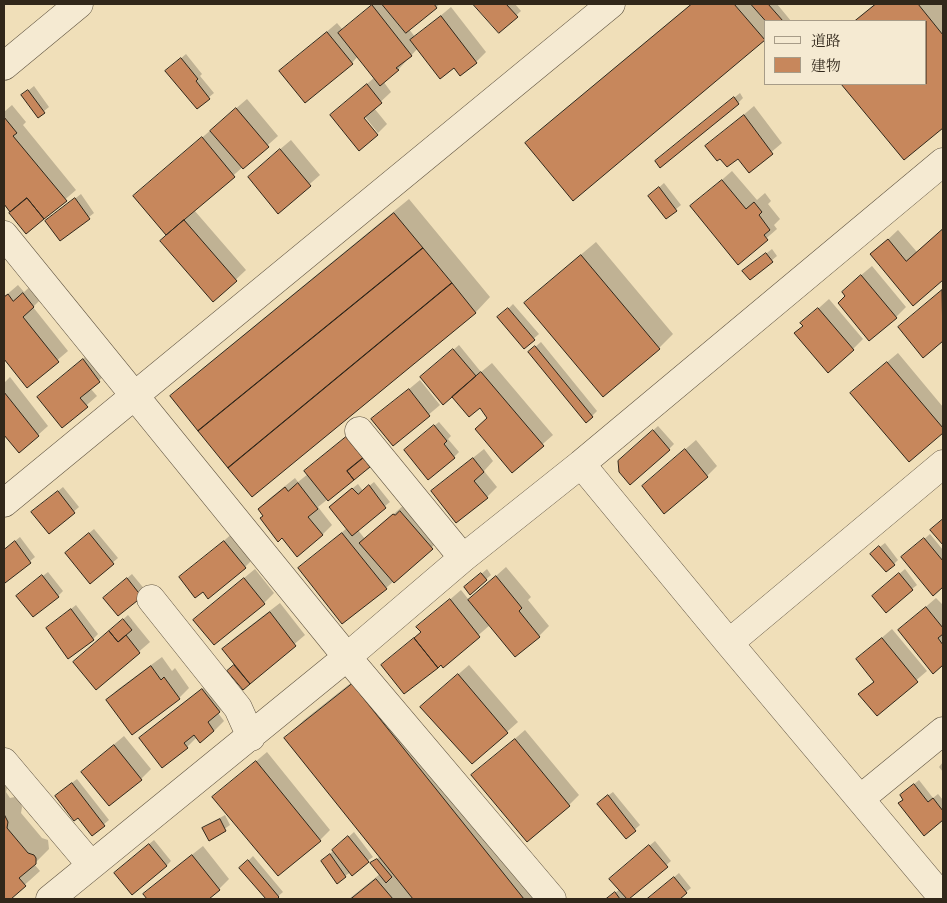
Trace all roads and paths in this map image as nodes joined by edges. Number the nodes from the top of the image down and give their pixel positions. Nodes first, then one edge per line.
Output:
1 (79, 4) edge
2 (612, 4) edge
3 (4, 66) edge
4 (943, 162) edge
5 (4, 235) edge
6 (134, 395) junction
7 (358, 431) dead end
8 (581, 464) junction
9 (943, 464) edge
10 (4, 503) edge
11 (463, 558) junction
12 (151, 599) dead end
13 (729, 643) junction
14 (347, 657) junction
15 (943, 731) edge
16 (251, 737) junction
17 (4, 762) edge
18 (860, 799) junction
19 (91, 865) junction
20 (943, 898) edge
21 (50, 899) edge
22 (552, 899) edge

1 - 3 street
2 - 6 street
4 - 8 street
5 - 6 street
6 - 10 street
6 - 14 street
7 - 11 street
8 - 11 street
8 - 13 street
9 - 13 street
11 - 14 street
12 - 16 street
13 - 18 street
14 - 16 street
14 - 22 street
15 - 18 street
16 - 19 street
17 - 19 street
18 - 20 street
19 - 21 street

